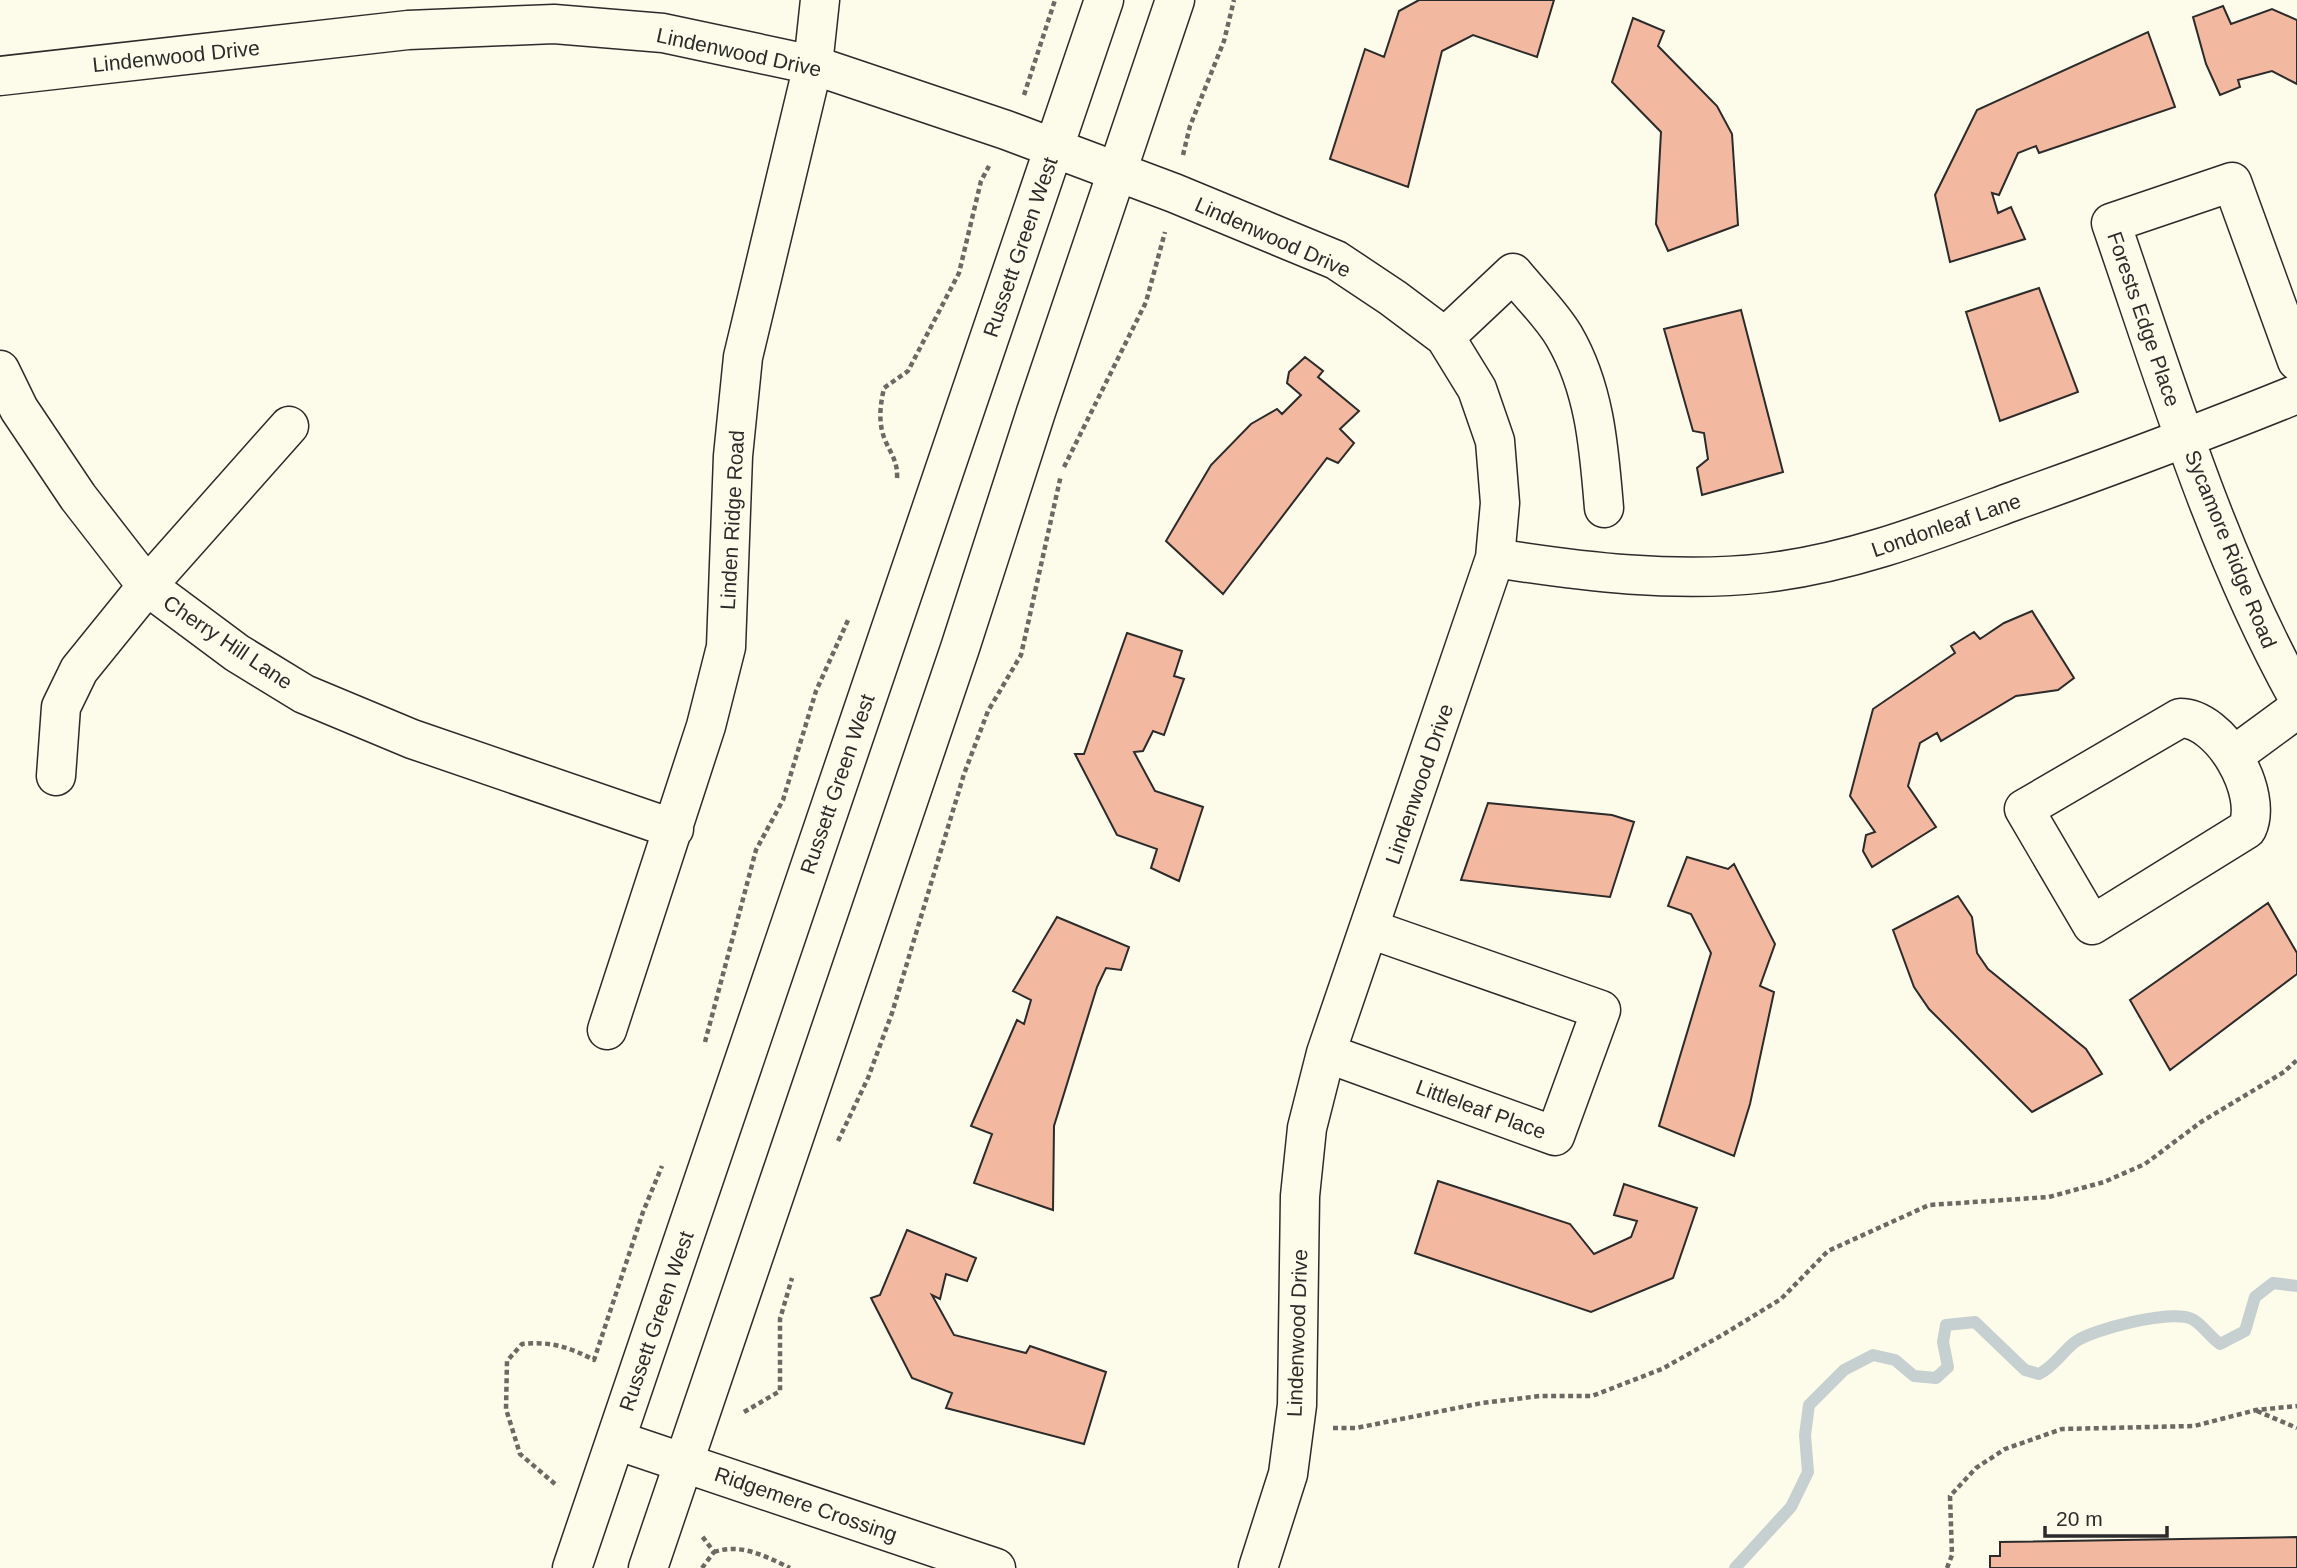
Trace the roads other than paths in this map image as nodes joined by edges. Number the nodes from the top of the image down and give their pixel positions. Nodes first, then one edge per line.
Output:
1 (820, 0) edge
2 (1104, 0) edge
3 (1175, 0) edge
4 (813, 65) junction
5 (0, 76) edge
6 (1053, 149) junction
7 (1119, 172) junction
8 (1445, 337) junction
9 (2297, 360) edge
10 (0, 370) edge
11 (2297, 394) edge
12 (289, 426) dead end
13 (2186, 439) junction
14 (1604, 508) dead end
15 (1495, 558) junction
16 (147, 586) junction
17 (2297, 695) edge
18 (2297, 709) edge
19 (2233, 756) junction
20 (55, 776) dead end
21 (674, 829) junction
22 (1370, 929) junction
23 (607, 1030) dead end
24 (1326, 1054) junction
25 (616, 1440) junction
26 (684, 1463) junction
27 (572, 1568) edge
28 (648, 1568) edge
29 (996, 1568) edge
30 (1258, 1568) edge

1 - 4 street, Linden Ridge Road
2 - 6 street, Russett Green West
3 - 7 street
4 - 5 street, Lindenwood Drive
4 - 6 street, Lindenwood Drive
4 - 21 street, Linden Ridge Road
6 - 7 street, Lindenwood Drive
6 - 25 street, Russett Green West
7 - 8 street, Lindenwood Drive
7 - 26 street
8 - 14 street
8 - 15 street, Lindenwood Drive
9 - 13 street, Forests Edge Place
10 - 16 street, Cherry Hill Lane
11 - 13 street, Londonleaf Lane
12 - 16 street
13 - 15 street, Londonleaf Lane
13 - 17 street, Sycamore Ridge Road
15 - 22 street, Lindenwood Drive
16 - 20 street
16 - 21 street, Cherry Hill Lane
18 - 19 street
19 - 19 street
21 - 23 street, Linden Ridge Road
22 - 24 street, Lindenwood Drive
22 - 24 street, Littleleaf Place
24 - 30 street, Lindenwood Drive
25 - 26 street, Ridgemere Crossing
25 - 27 street, Russett Green West
26 - 28 street
26 - 29 street, Ridgemere Crossing

